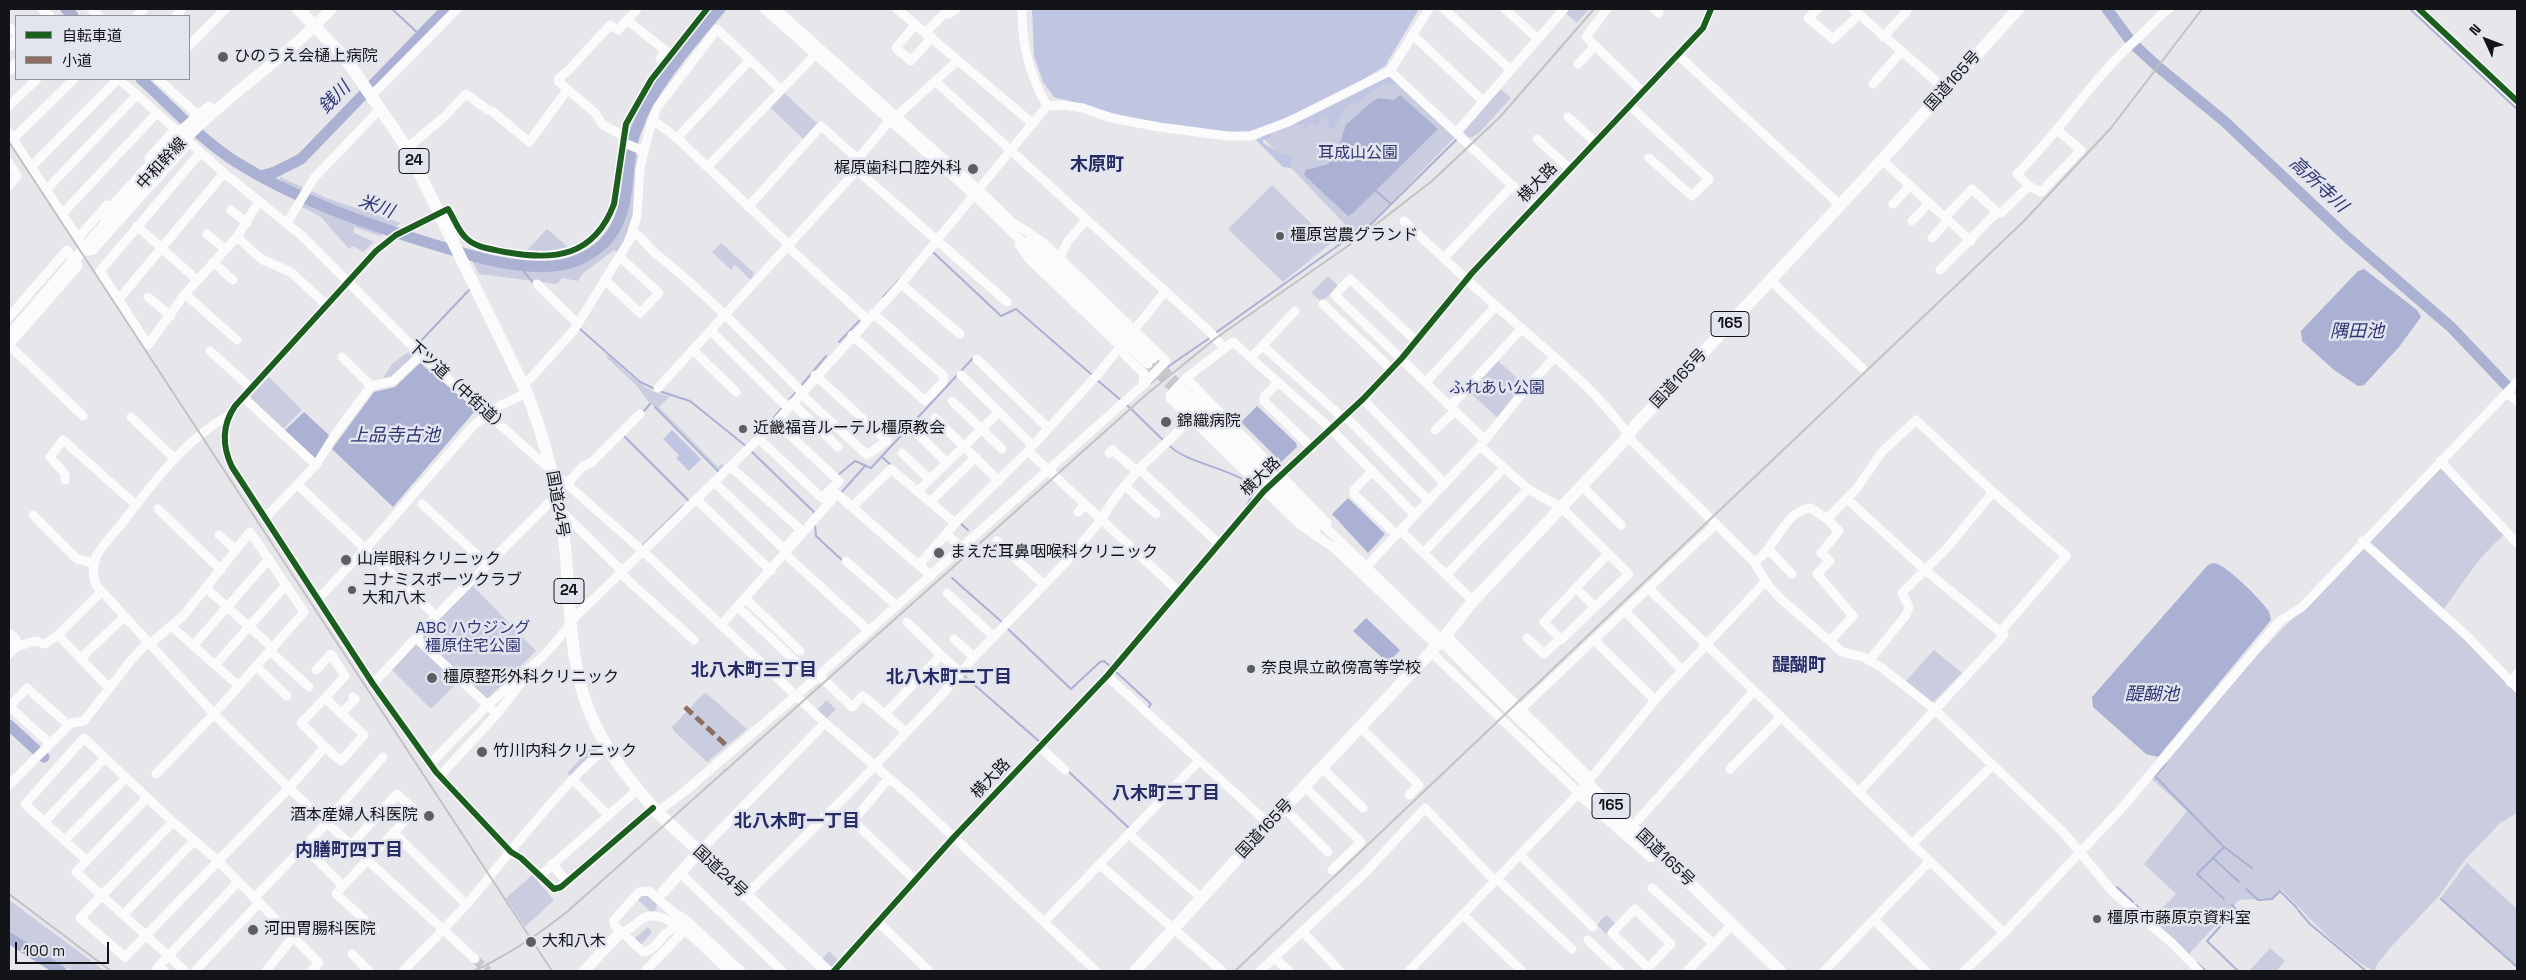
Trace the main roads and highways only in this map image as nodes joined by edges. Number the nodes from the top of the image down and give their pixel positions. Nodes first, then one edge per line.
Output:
1 (298, 9) edge
2 (321, 9) edge
3 (331, 9) edge
4 (2018, 9) edge
5 (313, 24) junction
6 (33, 303) junction
7 (9, 325) edge
8 (9, 336) edge
9 (1439, 643) junction
10 (1585, 785) junction
11 (698, 853) junction
12 (663, 892) dead end
13 (621, 932) road end
14 (584, 971) edge
15 (827, 971) edge
16 (1135, 971) edge
17 (1770, 971) edge
18 (1780, 971) edge

1 - 5 highway, 国道24号 / 24
2 - 5 main road, 中和幹線
3 - 5 main road, 中和幹線
4 - 9 highway, 国道165号 / 165
5 - 6 main road, 中和幹線
5 - 11 highway, 国道24号 / 24
6 - 7 main road, 中和幹線
6 - 8 main road, 中和幹線
9 - 10 highway, 国道165号 / 165
9 - 16 highway, 国道165号 / 165
10 - 17 highway, 国道165号
10 - 18 highway, 国道165号 / 165
11 - 12 main road
11 - 15 highway, 国道24号 / 24
13 - 14 main road

